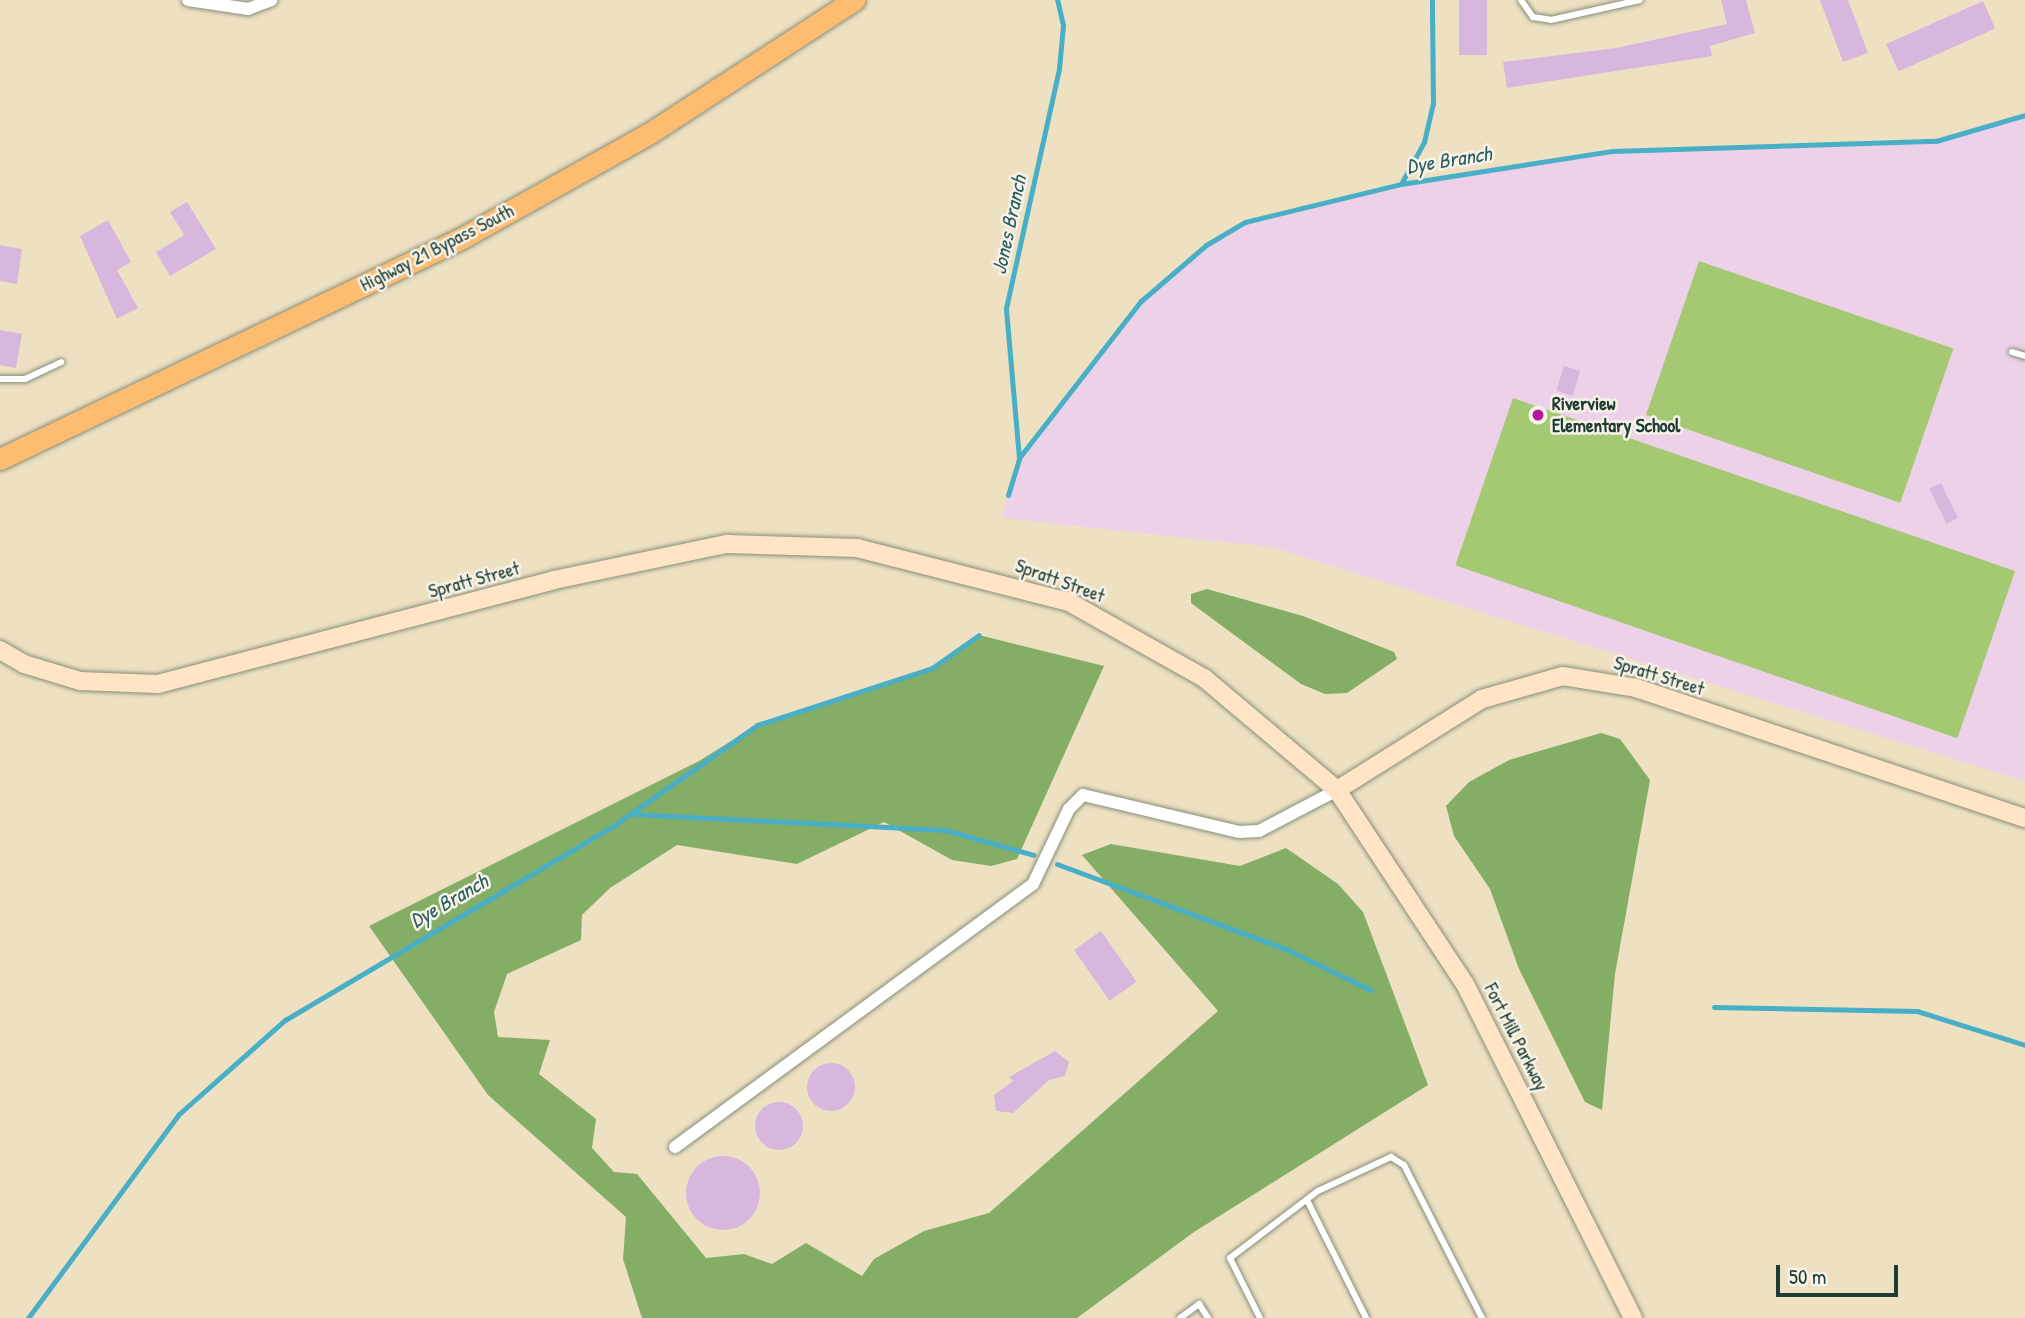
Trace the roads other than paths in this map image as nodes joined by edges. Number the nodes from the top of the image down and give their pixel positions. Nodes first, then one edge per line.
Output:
1 (188, 0) edge
2 (271, 0) edge
3 (854, 0) edge
4 (1521, 0) edge
5 (1640, 0) edge
6 (2012, 352) dead end
7 (2025, 356) edge
8 (61, 362) dead end
9 (0, 379) edge
10 (0, 460) edge
11 (0, 650) edge
12 (1337, 790) junction
13 (2024, 814) edge
14 (675, 1147) dead end
15 (1307, 1200) junction
16 (1180, 1318) edge
17 (1208, 1318) edge
18 (1260, 1318) edge
19 (1366, 1318) edge
20 (1482, 1318) edge
21 (1633, 1318) edge

1 - 2 street
3 - 10 main road, Highway 21 Bypass South
4 - 5 lane
6 - 7 lane
8 - 9 lane
11 - 12 main road, Spratt Street
12 - 13 main road, Spratt Street
12 - 14 street
12 - 21 main road, Fort Mill Parkway
15 - 18 lane
15 - 19 lane
15 - 20 lane
16 - 17 lane

